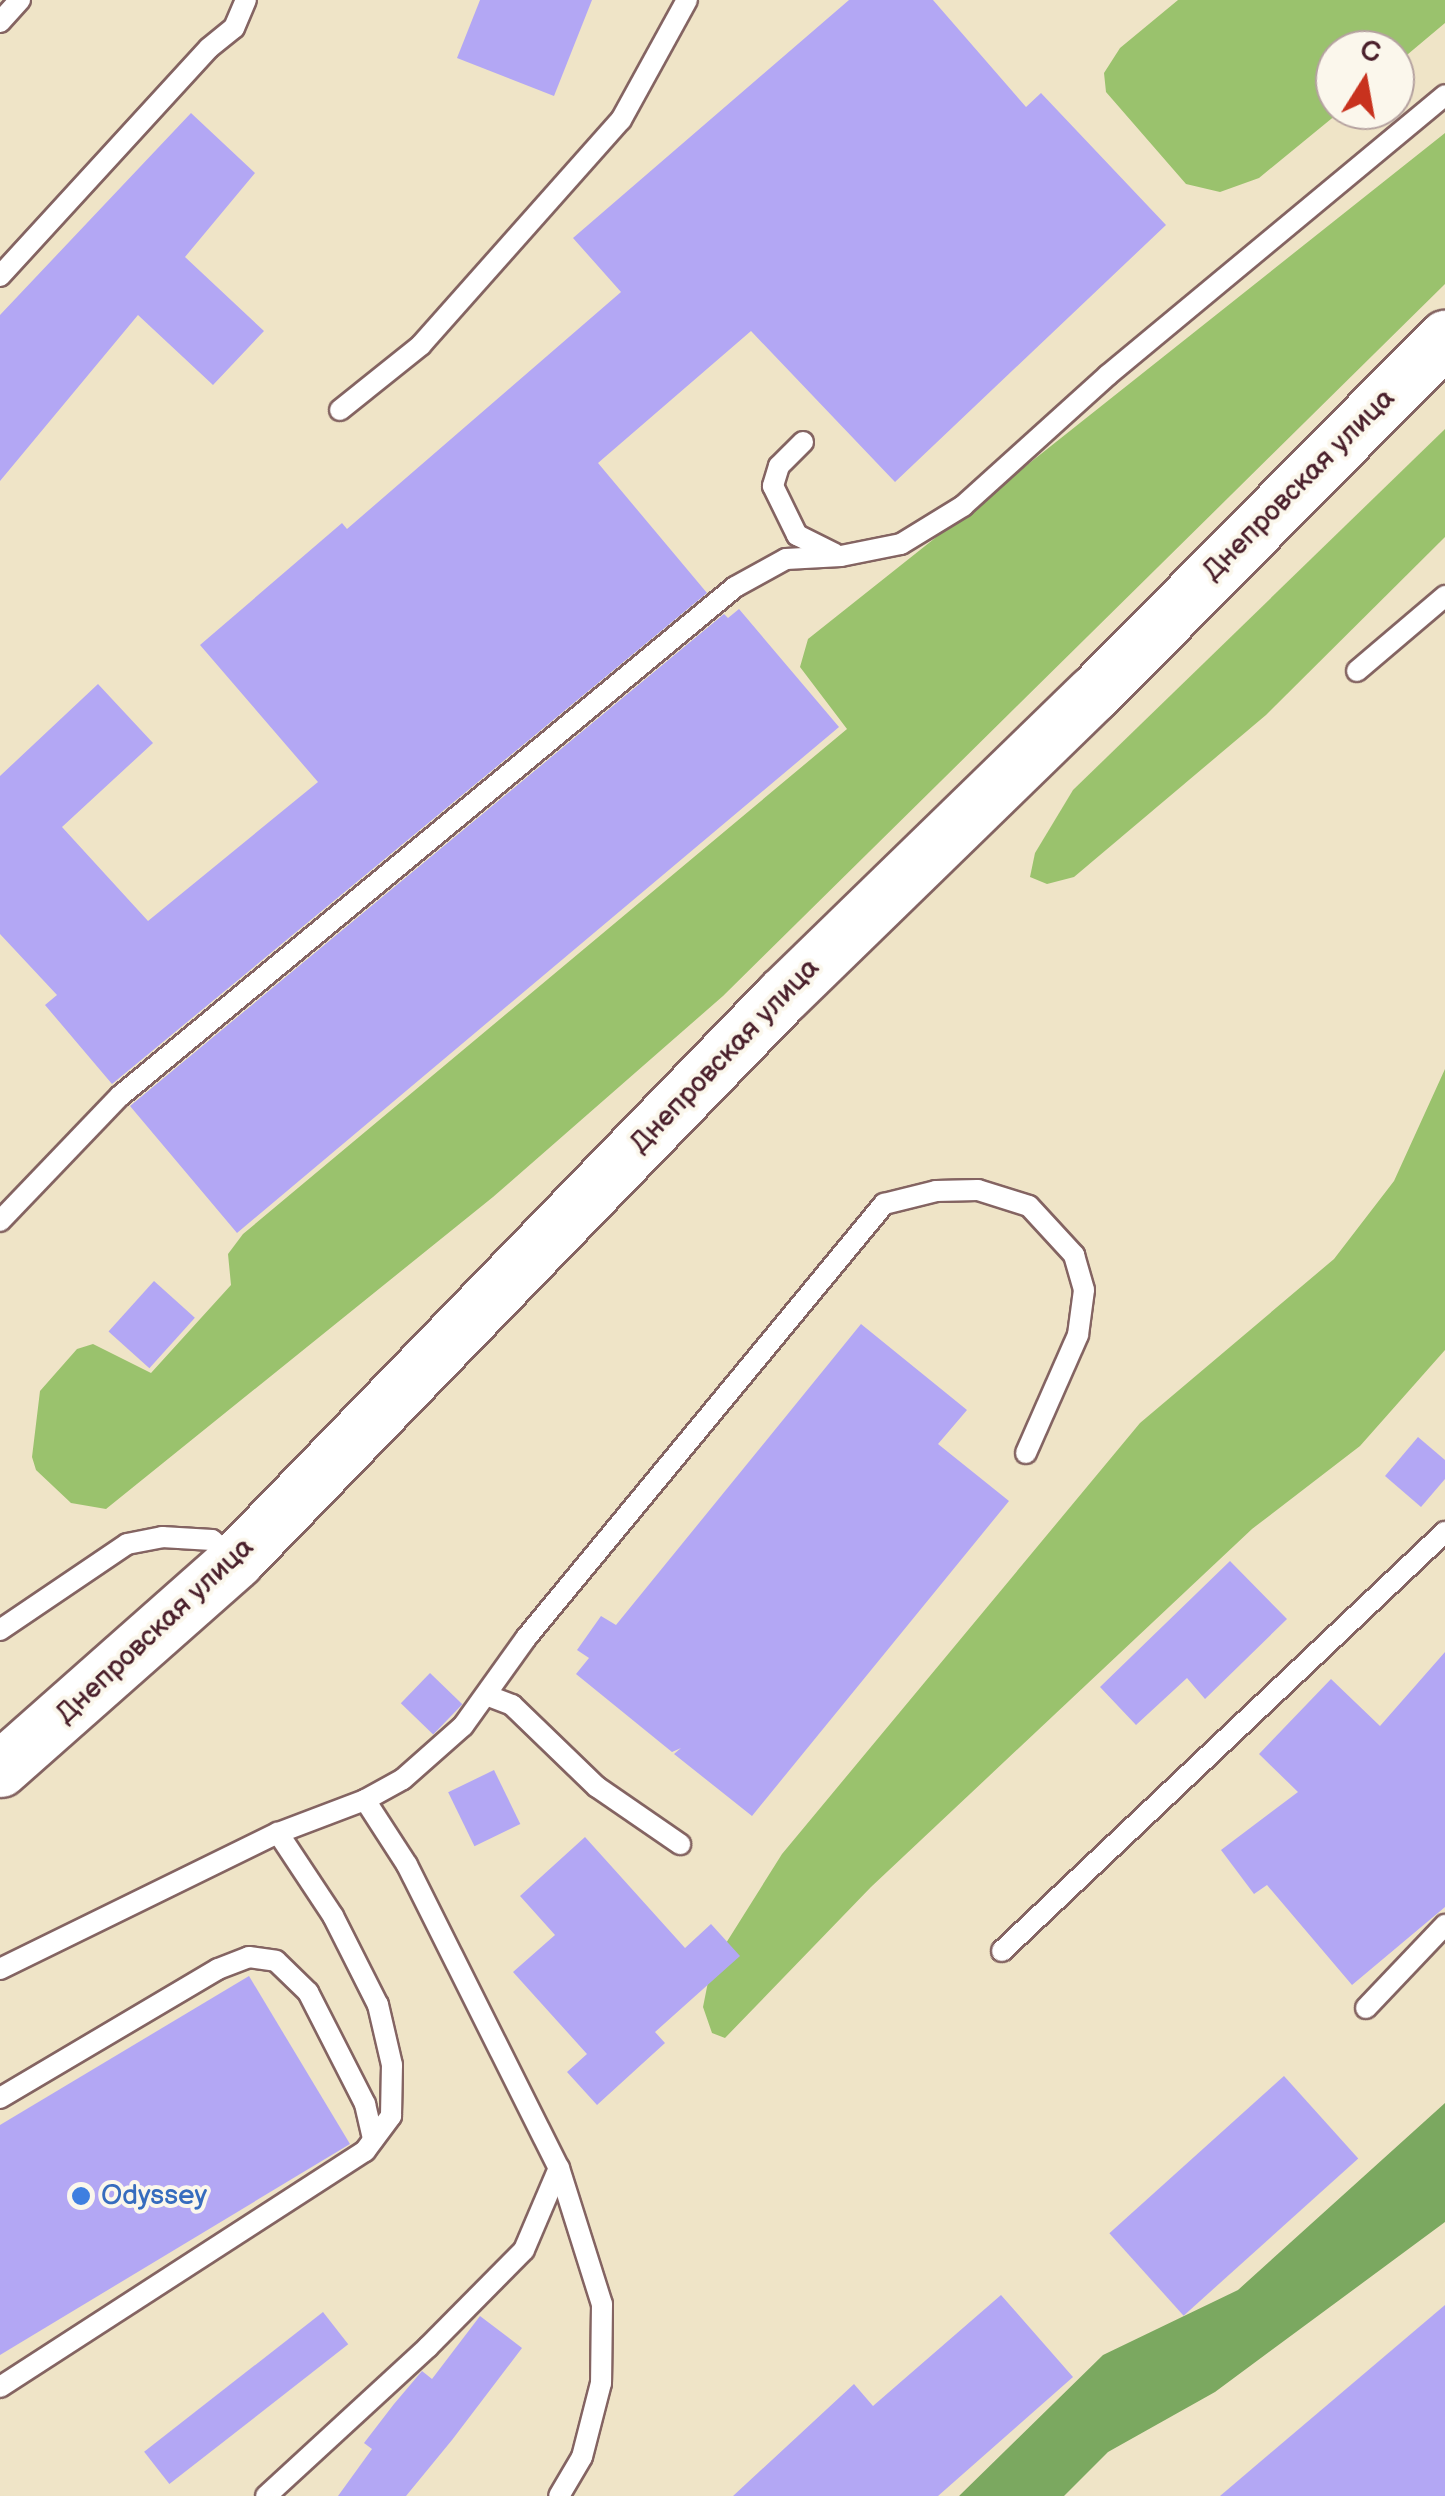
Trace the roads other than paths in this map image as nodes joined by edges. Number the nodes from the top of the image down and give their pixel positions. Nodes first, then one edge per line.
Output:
1 (20, 0) edge
2 (246, 0) edge
3 (687, 0) edge
4 (0, 22) edge
5 (1445, 95) edge
6 (0, 276) edge
7 (1445, 338) edge
8 (340, 410) dead end
9 (803, 442) dead end
10 (841, 556) junction
11 (1445, 596) edge
12 (1357, 671) dead end
13 (0, 1221) edge
14 (1026, 1454) dead end
15 (1445, 1532) edge
16 (236, 1560) junction
17 (0, 1630) edge
18 (486, 1694) junction
19 (0, 1769) edge
20 (366, 1800) junction
21 (278, 1833) junction
22 (680, 1844) dead end
23 (1445, 1925) edge
24 (1002, 1951) dead end
25 (0, 1969) edge
26 (1366, 2008) dead end
27 (0, 2098) edge
28 (373, 2139) junction
29 (559, 2168) junction
30 (0, 2388) edge
31 (266, 2496) edge
32 (560, 2496) edge

1 - 4 lane
2 - 6 lane
3 - 8 lane
5 - 10 lane
7 - 16 main road, Днепровская улица
9 - 10 lane
10 - 13 lane
11 - 12 lane
14 - 18 lane
15 - 24 lane
16 - 17 lane
16 - 19 main road, Днепровская улица
18 - 20 lane
18 - 22 lane
20 - 21 lane
20 - 29 lane
21 - 25 lane
21 - 28 lane
23 - 26 lane
27 - 28 lane
28 - 30 lane
29 - 31 lane
29 - 32 lane

